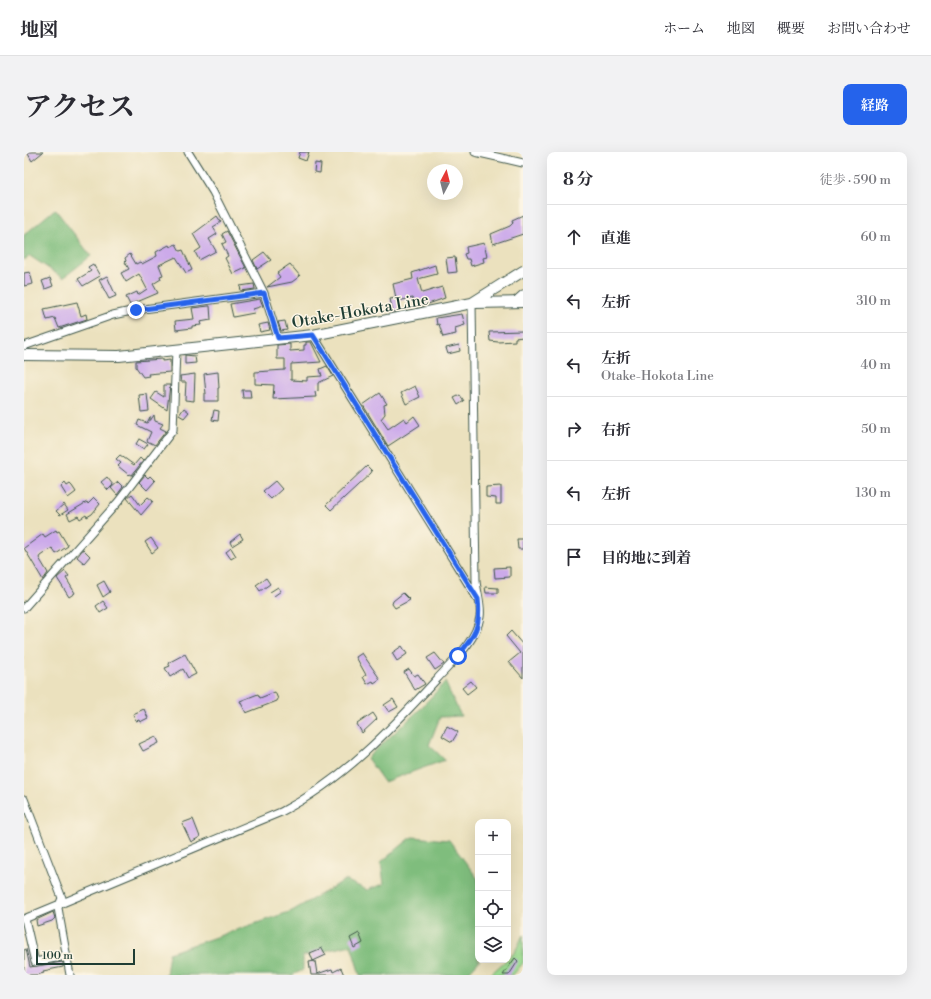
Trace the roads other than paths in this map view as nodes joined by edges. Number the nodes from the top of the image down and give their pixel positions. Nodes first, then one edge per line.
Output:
1 (188, 152) edge
2 (475, 152) edge
3 (523, 163) edge
4 (523, 271) edge
5 (264, 293) junction
6 (523, 294) edge
7 (518, 302) edge
8 (472, 303) junction
9 (313, 335) junction
10 (278, 338) junction
11 (24, 346) edge
12 (176, 350) junction
13 (24, 355) edge
14 (478, 599) junction
15 (24, 608) edge
16 (24, 799) edge
17 (61, 903) junction
18 (24, 919) edge
19 (66, 956) junction
20 (70, 975) edge

1 - 5 street
2 - 3 street
4 - 8 main road, Otake-Hokota Line
5 - 10 street
5 - 11 street
6 - 7 street
7 - 8 main road
8 - 9 main road, Otake-Hokota Line
8 - 14 street
9 - 10 main road, Otake-Hokota Line
9 - 14 street
10 - 12 main road, Otake-Hokota Line
12 - 13 main road, Otake-Hokota Line
12 - 15 street
14 - 17 street
16 - 17 street
17 - 18 street
17 - 19 street
18 - 19 street
19 - 20 street

